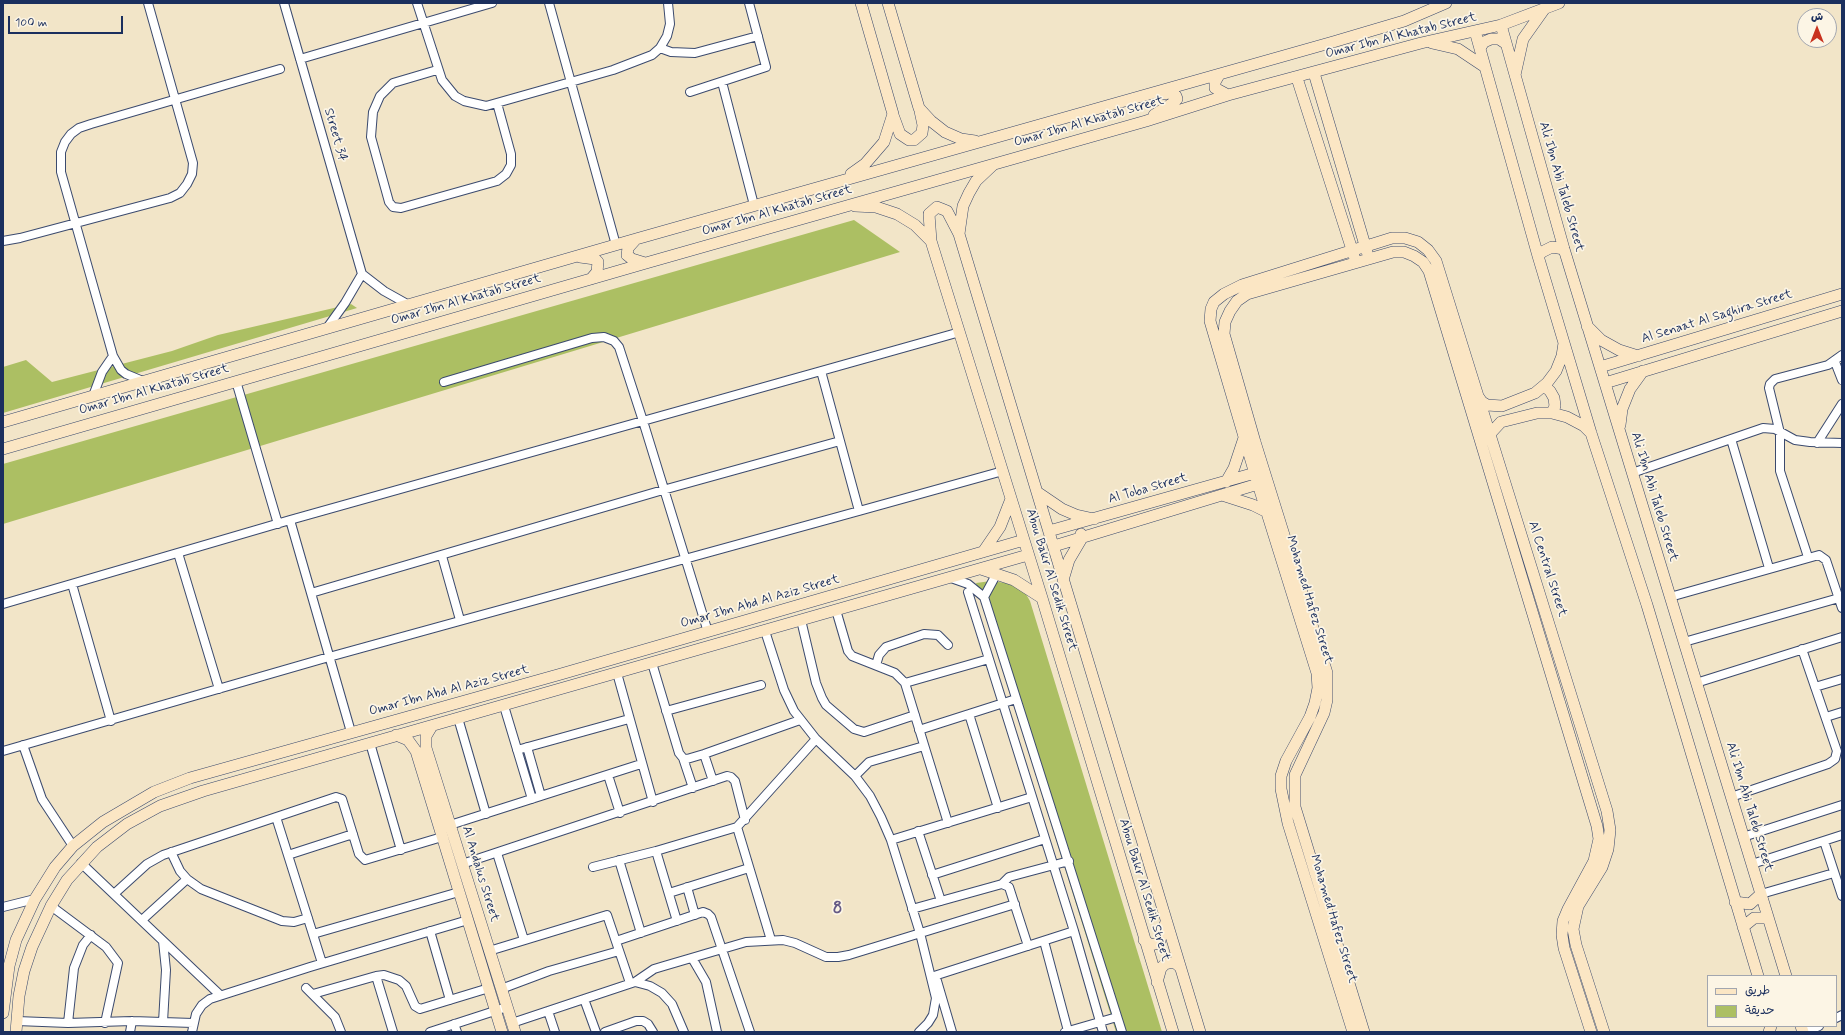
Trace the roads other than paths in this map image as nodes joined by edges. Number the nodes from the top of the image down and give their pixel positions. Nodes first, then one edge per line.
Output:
1 (148, 3) edge
2 (284, 3) edge
3 (418, 3) edge
4 (492, 3) edge
5 (549, 3) edge
6 (668, 3) edge
7 (749, 3) edge
8 (861, 3) edge
9 (888, 3) edge
10 (1426, 3) edge
11 (1446, 3) edge
12 (1560, 3) edge
13 (1546, 7) junction
14 (1404, 21) junction
15 (424, 24) junction
16 (1500, 25) junction
17 (1476, 31) junction
18 (758, 36) junction
19 (1421, 43) junction
20 (1505, 43) junction
21 (660, 48) junction
22 (1480, 48) junction
23 (300, 59) junction
24 (1485, 67) junction
25 (280, 69) dead end
26 (437, 70) junction
27 (1314, 73) junction
28 (1218, 75) junction
29 (1297, 78) junction
30 (1515, 78) junction
31 (572, 82) junction
32 (722, 82) junction
33 (690, 92) dead end
34 (1228, 95) junction
35 (1138, 97) junction
36 (175, 100) junction
37 (497, 103) junction
38 (919, 108) junction
39 (893, 114) junction
40 (1146, 121) junction
41 (977, 142) junction
42 (998, 162) junction
43 (1345, 177) junction
44 (842, 180) junction
45 (1330, 181) junction
46 (754, 205) junction
47 (833, 210) junction
48 (75, 223) junction
49 (959, 234) junction
50 (636, 238) junction
51 (3, 240) edge
52 (931, 241) junction
53 (616, 245) junction
54 (1366, 246) junction
55 (1564, 249) junction
56 (1352, 250) junction
57 (576, 256) junction
58 (1538, 256) junction
59 (1369, 258) junction
60 (1356, 262) junction
61 (646, 263) junction
62 (1293, 268) junction
63 (362, 274) junction
64 (591, 279) junction
65 (1296, 279) junction
66 (1842, 294) edge
67 (409, 305) junction
68 (1842, 311) edge
69 (1448, 317) junction
70 (1587, 326) junction
71 (326, 328) junction
72 (960, 332) junction
73 (1565, 340) junction
74 (1458, 350) junction
75 (1842, 355) edge
76 (113, 356) junction
77 (1638, 356) junction
78 (1835, 362) junction
79 (1600, 368) junction
80 (821, 371) junction
81 (1643, 371) junction
82 (1842, 380) edge
83 (143, 381) junction
84 (236, 381) junction
85 (444, 382) dead end
86 (1605, 383) junction
87 (1544, 386) junction
88 (1476, 393) junction
89 (93, 396) junction
90 (1842, 404) edge
91 (1502, 406) junction
92 (1552, 413) junction
93 (643, 421) junction
94 (1506, 421) junction
95 (3, 422) edge
96 (1619, 430) junction
97 (1592, 433) junction
98 (1780, 433) junction
99 (1489, 434) junction
100 (1244, 438) junction
101 (1731, 439) junction
102 (840, 441) junction
103 (1817, 443) junction
104 (1842, 443) edge
105 (3, 449) edge
106 (1003, 471) junction
107 (1255, 473) junction
108 (1632, 473) junction
109 (1226, 482) junction
110 (1258, 484) junction
111 (664, 490) junction
112 (1038, 492) junction
113 (1221, 495) junction
114 (1011, 499) junction
115 (859, 511) junction
116 (1267, 512) junction
117 (1097, 519) junction
118 (290, 520) junction
119 (278, 524) junction
120 (1078, 524) junction
121 (1049, 532) junction
122 (1082, 538) junction
123 (1024, 540) junction
124 (1054, 546) junction
125 (986, 551) junction
126 (178, 553) junction
127 (1028, 555) junction
128 (442, 556) junction
129 (1808, 557) junction
130 (684, 559) junction
131 (1769, 568) junction
132 (995, 569) junction
133 (951, 578) junction
134 (1063, 581) junction
135 (72, 584) junction
136 (856, 589) junction
137 (968, 592) dead end
138 (311, 593) junction
139 (1670, 597) junction
140 (984, 598) junction
141 (1042, 598) junction
142 (1839, 598) junction
143 (972, 602) junction
144 (861, 603) junction
145 (3, 604) edge
146 (1842, 608) edge
147 (836, 610) junction
148 (460, 620) junction
149 (801, 620) junction
150 (765, 631) junction
151 (708, 632) junction
152 (1842, 637) edge
153 (1684, 642) junction
154 (948, 645) dead end
155 (1802, 649) junction
156 (329, 657) junction
157 (990, 659) junction
158 (652, 663) junction
159 (876, 665) junction
160 (617, 673) junction
161 (561, 674) junction
162 (1842, 679) edge
163 (905, 683) junction
164 (1696, 683) junction
165 (761, 685) dead end
166 (1815, 687) junction
167 (564, 688) junction
168 (220, 689) junction
169 (1016, 699) junction
170 (1003, 703) junction
171 (504, 706) junction
172 (666, 711) junction
173 (1842, 712) edge
174 (969, 714) junction
175 (915, 715) junction
176 (1826, 717) junction
177 (458, 718) junction
178 (629, 718) junction
179 (800, 720) junction
180 (111, 721) junction
181 (432, 726) junction
182 (1581, 728) junction
183 (919, 730) junction
184 (351, 732) junction
185 (1570, 732) junction
186 (396, 735) junction
187 (816, 739) junction
188 (370, 743) junction
189 (23, 745) junction
190 (924, 746) junction
191 (527, 747) junction
192 (421, 749) junction
193 (3, 750) edge
194 (517, 750) junction
195 (704, 754) junction
196 (1840, 754) edge
197 (683, 758) junction
198 (641, 764) junction
199 (1593, 766) junction
200 (1580, 768) junction
201 (209, 773) junction
202 (608, 775) junction
203 (855, 776) junction
204 (713, 781) junction
205 (213, 788) junction
206 (693, 788) junction
207 (541, 796) junction
208 (1032, 797) junction
209 (1731, 797) junction
210 (532, 799) junction
211 (652, 802) junction
212 (1842, 805) edge
213 (998, 808) junction
214 (620, 813) junction
215 (486, 814) junction
216 (276, 817) junction
217 (746, 820) junction
218 (948, 823) junction
219 (450, 825) junction
220 (737, 828) junction
221 (918, 831) junction
222 (353, 834) junction
223 (1842, 835) edge
224 (442, 837) junction
225 (1743, 837) junction
226 (1045, 839) junction
227 (891, 840) junction
228 (1824, 841) junction
229 (73, 846) junction
230 (401, 850) junction
231 (656, 851) junction
232 (171, 852) junction
233 (497, 853) junction
234 (288, 855) junction
235 (619, 860) junction
236 (1069, 861) junction
237 (81, 863) junction
238 (462, 864) junction
239 (1752, 864) junction
240 (1053, 865) junction
241 (593, 866) dead end
242 (749, 868) junction
243 (1834, 873) junction
244 (932, 875) junction
245 (187, 879) junction
246 (1002, 884) junction
247 (687, 888) junction
248 (459, 892) junction
249 (669, 893) junction
250 (114, 894) junction
251 (1761, 894) junction
252 (1842, 896) edge
253 (34, 899) junction
254 (941, 901) junction
255 (1735, 902) junction
256 (1015, 904) junction
257 (51, 906) junction
258 (3, 907) edge
259 (912, 909) junction
260 (695, 915) junction
261 (308, 918) junction
262 (1768, 918) junction
263 (142, 920) junction
264 (468, 920) junction
265 (677, 921) junction
266 (1166, 922) junction
267 (1743, 927) junction
268 (430, 931) junction
269 (1074, 931) junction
270 (641, 933) junction
271 (920, 933) junction
272 (313, 934) junction
273 (91, 935) junction
274 (524, 940) junction
275 (770, 940) junction
276 (1144, 940) junction
277 (163, 941) junction
278 (616, 941) junction
279 (1044, 941) junction
280 (1028, 946) junction
281 (722, 950) junction
282 (489, 951) junction
283 (619, 951) junction
284 (692, 958) junction
285 (1336, 958) junction
286 (322, 963) junction
287 (1583, 965) junction
288 (1180, 967) junction
289 (1571, 970) junction
290 (496, 973) junction
291 (1758, 975) edge
292 (1786, 975) edge
293 (376, 976) junction
294 (934, 977) junction
295 (487, 982) junction
296 (632, 982) junction
297 (1157, 982) junction
298 (306, 988) dead end
299 (501, 989) junction
300 (313, 994) junction
301 (220, 995) junction
302 (584, 999) junction
303 (450, 1000) junction
304 (507, 1007) junction
305 (496, 1011) junction
306 (548, 1011) junction
307 (3, 1013) edge
308 (1117, 1017) junction
309 (132, 1021) junction
310 (1100, 1021) junction
311 (163, 1022) junction
312 (105, 1023) junction
313 (193, 1023) junction
314 (68, 1024) junction
315 (17, 1026) edge
316 (456, 1028) edge
317 (513, 1028) edge
318 (1817, 1028) edge
319 (130, 1032) edge
320 (192, 1032) edge
321 (340, 1032) edge
322 (393, 1032) edge
323 (430, 1032) edge
324 (502, 1032) edge
325 (555, 1032) edge
326 (596, 1032) edge
327 (605, 1032) edge
328 (653, 1032) edge
329 (684, 1032) edge
330 (717, 1032) edge
331 (750, 1032) edge
332 (919, 1032) edge
333 (952, 1032) edge
334 (1066, 1032) edge
335 (1103, 1032) edge
336 (1122, 1032) edge
337 (1173, 1032) edge
338 (1200, 1032) edge
339 (1353, 1032) edge
340 (1364, 1032) edge
341 (1591, 1032) edge
342 (1604, 1032) edge
343 (1804, 1032) edge

1 - 36 street
2 - 23 street, Street 34
3 - 15 street
4 - 15 street
5 - 31 street
6 - 21 street
7 - 18 street
8 - 39 street
9 - 38 street
10 - 14 street
11 - 14 street, Omar Ibn Al Khatab Street
12 - 13 street, Omar Ibn Al Khatab Street
13 - 16 street, Omar Ibn Al Khatab Street
13 - 30 street
14 - 28 street, Omar Ibn Al Khatab Street
15 - 23 street
15 - 26 street
16 - 17 street, Omar Ibn Al Khatab Street
16 - 20 street, Ali Ibn Abi Taleb Street
17 - 19 street, Omar Ibn Al Khatab Street
17 - 22 street
18 - 21 street
18 - 32 street
19 - 24 street
19 - 27 street, Omar Ibn Al Khatab Street
20 - 22 street
20 - 30 street, Ali Ibn Abi Taleb Street
21 - 31 street
22 - 24 street
23 - 63 street, Street 34
24 - 58 street
25 - 36 street
26 - 37 street
26 - 37 street
27 - 29 street, Omar Ibn Al Khatab Street
27 - 43 street
28 - 34 street
28 - 35 street, Omar Ibn Al Khatab Street
29 - 34 street, Omar Ibn Al Khatab Street
29 - 45 street
30 - 55 street, Ali Ibn Abi Taleb Street
31 - 37 street
31 - 53 street
32 - 33 street
32 - 46 street
34 - 40 street, Omar Ibn Al Khatab Street
35 - 40 street
35 - 41 street, Omar Ibn Al Khatab Street
36 - 48 street
36 - 48 street
38 - 39 street
38 - 41 street
39 - 44 street
40 - 42 street, Omar Ibn Al Khatab Street
41 - 44 street, Omar Ibn Al Khatab Street
42 - 47 street, Omar Ibn Al Khatab Street
42 - 49 street, Abou Bakr Al Sedik Street
43 - 45 street
43 - 54 street
44 - 46 street, Omar Ibn Al Khatab Street
45 - 56 street
46 - 50 street, Omar Ibn Al Khatab Street
47 - 52 street, Abou Bakr Al Sedik Street
47 - 61 street, Omar Ibn Al Khatab Street
48 - 51 street
48 - 76 street
49 - 52 street
49 - 112 street, Abou Bakr Al Sedik Street
50 - 53 street, Omar Ibn Al Khatab Street
50 - 61 street
52 - 72 street, Abou Bakr Al Sedik Street
53 - 57 street, Omar Ibn Al Khatab Street
54 - 56 street, Al Central Street
54 - 59 street
54 - 69 street, Al Central Street
55 - 58 street
55 - 70 street, Ali Ibn Abi Taleb Street
56 - 60 street
56 - 62 street, Al Central Street
57 - 64 street
57 - 67 street, Omar Ibn Al Khatab Street
58 - 73 street
59 - 60 street, Al Central Street
59 - 69 street, Al Central Street
60 - 65 street, Al Central Street
61 - 64 street, Omar Ibn Al Khatab Street
62 - 65 street
62 - 100 street, Mohamed Hafez Street
63 - 67 street
63 - 71 street
64 - 84 street, Omar Ibn Al Khatab Street
65 - 285 street, Mohamed Hafez Street
66 - 77 street, Al Senaat Al Saghira Street
67 - 71 street, Omar Ibn Al Khatab Street
68 - 81 street
69 - 74 street, Al Central Street
70 - 77 street
70 - 79 street, Ali Ibn Abi Taleb Street
71 - 83 street, Omar Ibn Al Khatab Street
72 - 80 street
72 - 106 street, Abou Bakr Al Sedik Street
73 - 87 street
73 - 97 street
74 - 88 street, Al Central Street
74 - 185 street, Al Central Street
75 - 78 street
76 - 83 street
76 - 89 street
77 - 79 street, Al Senaat Al Saghira Street
78 - 82 street
78 - 98 street
79 - 86 street, Ali Ibn Abi Taleb Street
80 - 93 street
80 - 102 street
81 - 86 street
81 - 96 street
83 - 89 street, Omar Ibn Al Khatab Street
84 - 105 street, Omar Ibn Al Khatab Street
84 - 119 street
85 - 93 street
86 - 96 street, Ali Ibn Abi Taleb Street
87 - 91 street
87 - 92 street
88 - 91 street
88 - 99 street, Al Central Street
89 - 95 street, Omar Ibn Al Khatab Street
90 - 103 street
91 - 94 street
92 - 94 street
92 - 97 street
93 - 111 street
93 - 118 street
94 - 99 street
96 - 108 street, Ali Ibn Abi Taleb Street
97 - 255 street
98 - 101 street
98 - 103 street
98 - 129 street
99 - 182 street, Al Central Street
100 - 107 street, Mohamed Hafez Street
100 - 109 street
101 - 108 street
101 - 131 street
102 - 111 street
102 - 115 street
103 - 104 street
106 - 114 street, Abou Bakr Al Sedik Street
106 - 115 street
107 - 109 street, Al Toba Street
107 - 110 street, Mohamed Hafez Street
108 - 139 street, Ali Ibn Abi Taleb Street
109 - 117 street, Al Toba Street
110 - 113 street, Al Toba Street
110 - 116 street, Mohamed Hafez Street
111 - 128 street
111 - 130 street
112 - 117 street
112 - 121 street, Abou Bakr Al Sedik Street
113 - 116 street
113 - 122 street, Al Toba Street
114 - 123 street, Abou Bakr Al Sedik Street
114 - 125 street
115 - 130 street
116 - 285 street, Mohamed Hafez Street
117 - 120 street, Al Toba Street
118 - 119 street
118 - 138 street
119 - 126 street
120 - 121 street, Al Toba Street
120 - 122 street
121 - 124 street, Abou Bakr Al Sedik Street
122 - 124 street, Al Toba Street
122 - 134 street
123 - 125 street, Omar Ibn Abd Al Aziz Street
123 - 127 street, Abou Bakr Al Sedik Street
124 - 134 street, Abou Bakr Al Sedik Street
125 - 132 street
125 - 136 street, Omar Ibn Abd Al Aziz Street
126 - 135 street
126 - 168 street
127 - 132 street, Omar Ibn Abd Al Aziz Street
127 - 141 street, Abou Bakr Al Sedik Street
128 - 138 street
128 - 148 street
129 - 131 street
129 - 142 street
130 - 148 street
130 - 151 street
131 - 139 street
132 - 133 street, Omar Ibn Abd Al Aziz Street
132 - 140 street
132 - 141 street
133 - 140 street
133 - 144 street, Omar Ibn Abd Al Aziz Street
134 - 266 street, Abou Bakr Al Sedik Street
135 - 145 street
135 - 180 street
136 - 144 street
136 - 151 street, Omar Ibn Abd Al Aziz Street
137 - 143 street
138 - 156 street
139 - 153 street, Ali Ibn Abi Taleb Street
140 - 143 street
140 - 169 street
141 - 276 street, Abou Bakr Al Sedik Street
142 - 146 street
142 - 153 street
143 - 157 street
144 - 147 street, Omar Ibn Abd Al Aziz Street
147 - 149 street, Omar Ibn Abd Al Aziz Street
147 - 159 street
148 - 156 street
149 - 150 street, Omar Ibn Abd Al Aziz Street
149 - 175 street
150 - 158 street, Omar Ibn Abd Al Aziz Street
150 - 179 street
151 - 161 street, Omar Ibn Abd Al Aziz Street
152 - 155 street
153 - 164 street, Ali Ibn Abi Taleb Street
154 - 159 street
155 - 164 street
155 - 166 street
156 - 168 street
156 - 184 street
157 - 163 street
157 - 170 street
158 - 160 street, Omar Ibn Abd Al Aziz Street
158 - 172 street
159 - 163 street
160 - 167 street, Omar Ibn Abd Al Aziz Street
160 - 178 street
161 - 167 street
161 - 184 street, Omar Ibn Abd Al Aziz Street
162 - 166 street
163 - 175 street
164 - 209 street, Ali Ibn Abi Taleb Street
165 - 172 street
166 - 176 street
167 - 171 street, Omar Ibn Abd Al Aziz Street
168 - 180 street
169 - 170 street
169 - 236 street
170 - 174 street
170 - 208 street
171 - 177 street, Omar Ibn Abd Al Aziz Street
171 - 194 street
172 - 197 street
173 - 176 street
174 - 183 street
174 - 213 street
175 - 183 street
176 - 196 street
177 - 181 street, Omar Ibn Abd Al Aziz Street
177 - 215 street
178 - 191 street
178 - 198 street
179 - 187 street
179 - 195 street
180 - 189 street
181 - 186 street, Omar Ibn Abd Al Aziz Street
181 - 192 street, Al Andalus Street
182 - 185 street
182 - 199 street, Al Central Street
183 - 190 street
184 - 201 street, Omar Ibn Abd Al Aziz Street
185 - 200 street, Al Central Street
186 - 188 street, Omar Ibn Abd Al Aziz Street
186 - 192 street, Al Andalus Street
187 - 203 street
187 - 217 street
188 - 205 street, Omar Ibn Abd Al Aziz Street
188 - 230 street
189 - 193 street
189 - 229 street
190 - 203 street
190 - 218 street
191 - 194 street
191 - 207 street
192 - 219 street, Al Andalus Street
192 - 224 street, Al Andalus Street
194 - 210 street
195 - 197 street
195 - 204 street
196 - 209 street
197 - 206 street
198 - 202 street
198 - 211 street
199 - 200 street
199 - 287 street, Al Central Street
200 - 289 street, Al Central Street
201 - 205 street
201 - 229 street, Omar Ibn Abd Al Aziz Street
202 - 207 street
202 - 214 street
203 - 227 street
204 - 206 street
204 - 217 street
205 - 237 street, Omar Ibn Abd Al Aziz Street
206 - 211 street
207 - 210 street
208 - 213 street
208 - 226 street
209 - 225 street, Ali Ibn Abi Taleb Street
210 - 215 street
211 - 214 street
212 - 225 street
213 - 218 street
214 - 233 street
215 - 219 street
216 - 222 street
216 - 232 street
216 - 234 street
217 - 220 street
218 - 221 street
219 - 238 street, Al Andalus Street
220 - 231 street
220 - 242 street
221 - 227 street
221 - 244 street
222 - 230 street
222 - 234 street
223 - 228 street
224 - 230 street
224 - 248 street, Al Andalus Street
225 - 239 street, Ali Ibn Abi Taleb Street
226 - 240 street
226 - 244 street
227 - 259 street
228 - 239 street
228 - 243 street
229 - 253 street, Omar Ibn Abd Al Aziz Street
231 - 235 street
231 - 249 street
232 - 245 street
232 - 250 street
233 - 238 street
233 - 274 street
234 - 261 street
235 - 241 street
235 - 270 street
236 - 240 street
236 - 308 street
237 - 250 street
237 - 257 street, Omar Ibn Abd Al Aziz Street
238 - 282 street, Al Andalus Street
239 - 251 street, Ali Ibn Abi Taleb Street
240 - 246 street
240 - 269 street
242 - 247 street
242 - 275 street
243 - 251 street
243 - 252 street
244 - 254 street
245 - 261 street
245 - 263 street
246 - 254 street
246 - 256 street
247 - 249 street
247 - 260 street
248 - 264 street, Al Andalus Street
248 - 272 street
249 - 265 street
250 - 263 street
251 - 255 street
251 - 262 street, Ali Ibn Abi Taleb Street
253 - 258 street
253 - 307 street, Omar Ibn Abd Al Aziz Street
254 - 259 street
255 - 267 street
256 - 271 street
256 - 280 street
257 - 273 street
257 - 315 street, Omar Ibn Abd Al Aziz Street
259 - 271 street
260 - 265 street
260 - 281 street
261 - 272 street
262 - 267 street
262 - 292 street, Ali Ibn Abi Taleb Street
263 - 277 street
264 - 268 street
264 - 295 street, Al Andalus Street
265 - 270 street
266 - 276 street
266 - 288 street, Abou Bakr Al Sedik Street
267 - 291 street
268 - 286 street
268 - 303 street
269 - 279 street
269 - 310 street
270 - 278 street
271 - 275 street
271 - 294 street
272 - 286 street
273 - 312 street
273 - 314 street
274 - 278 street
274 - 282 street
275 - 281 street
276 - 297 street, Abou Bakr Al Sedik Street
277 - 301 street
277 - 311 street
278 - 283 street
279 - 280 street
279 - 334 street
280 - 294 street
281 - 284 street
281 - 331 street
282 - 290 street, Al Andalus Street
283 - 296 street
283 - 299 street
284 - 296 street
284 - 330 street
285 - 339 street, Mohamed Hafez Street
285 - 340 street, Mohamed Hafez Street
286 - 301 street
287 - 289 street
287 - 342 street, Al Central Street
288 - 297 street
288 - 338 street, Abou Bakr Al Sedik Street
289 - 341 street, Al Central Street
290 - 295 street
290 - 299 street, Al Andalus Street
293 - 300 street
293 - 303 street
293 - 322 street
294 - 332 street
294 - 333 street
295 - 303 street
295 - 305 street, Al Andalus Street
296 - 302 street
296 - 329 street
297 - 337 street, Abou Bakr Al Sedik Street
298 - 300 street
299 - 304 street, Al Andalus Street
300 - 321 street
301 - 313 street
302 - 306 street
302 - 326 street
304 - 305 street
304 - 317 street, Al Andalus Street
305 - 316 street
305 - 324 street, Al Andalus Street
306 - 317 street
306 - 325 street
308 - 310 street
308 - 336 street
309 - 311 street
309 - 312 street
309 - 319 street
310 - 334 street
310 - 335 street
311 - 313 street
312 - 314 street
313 - 320 street
314 - 315 street
316 - 323 street
318 - 343 street
327 - 328 street

